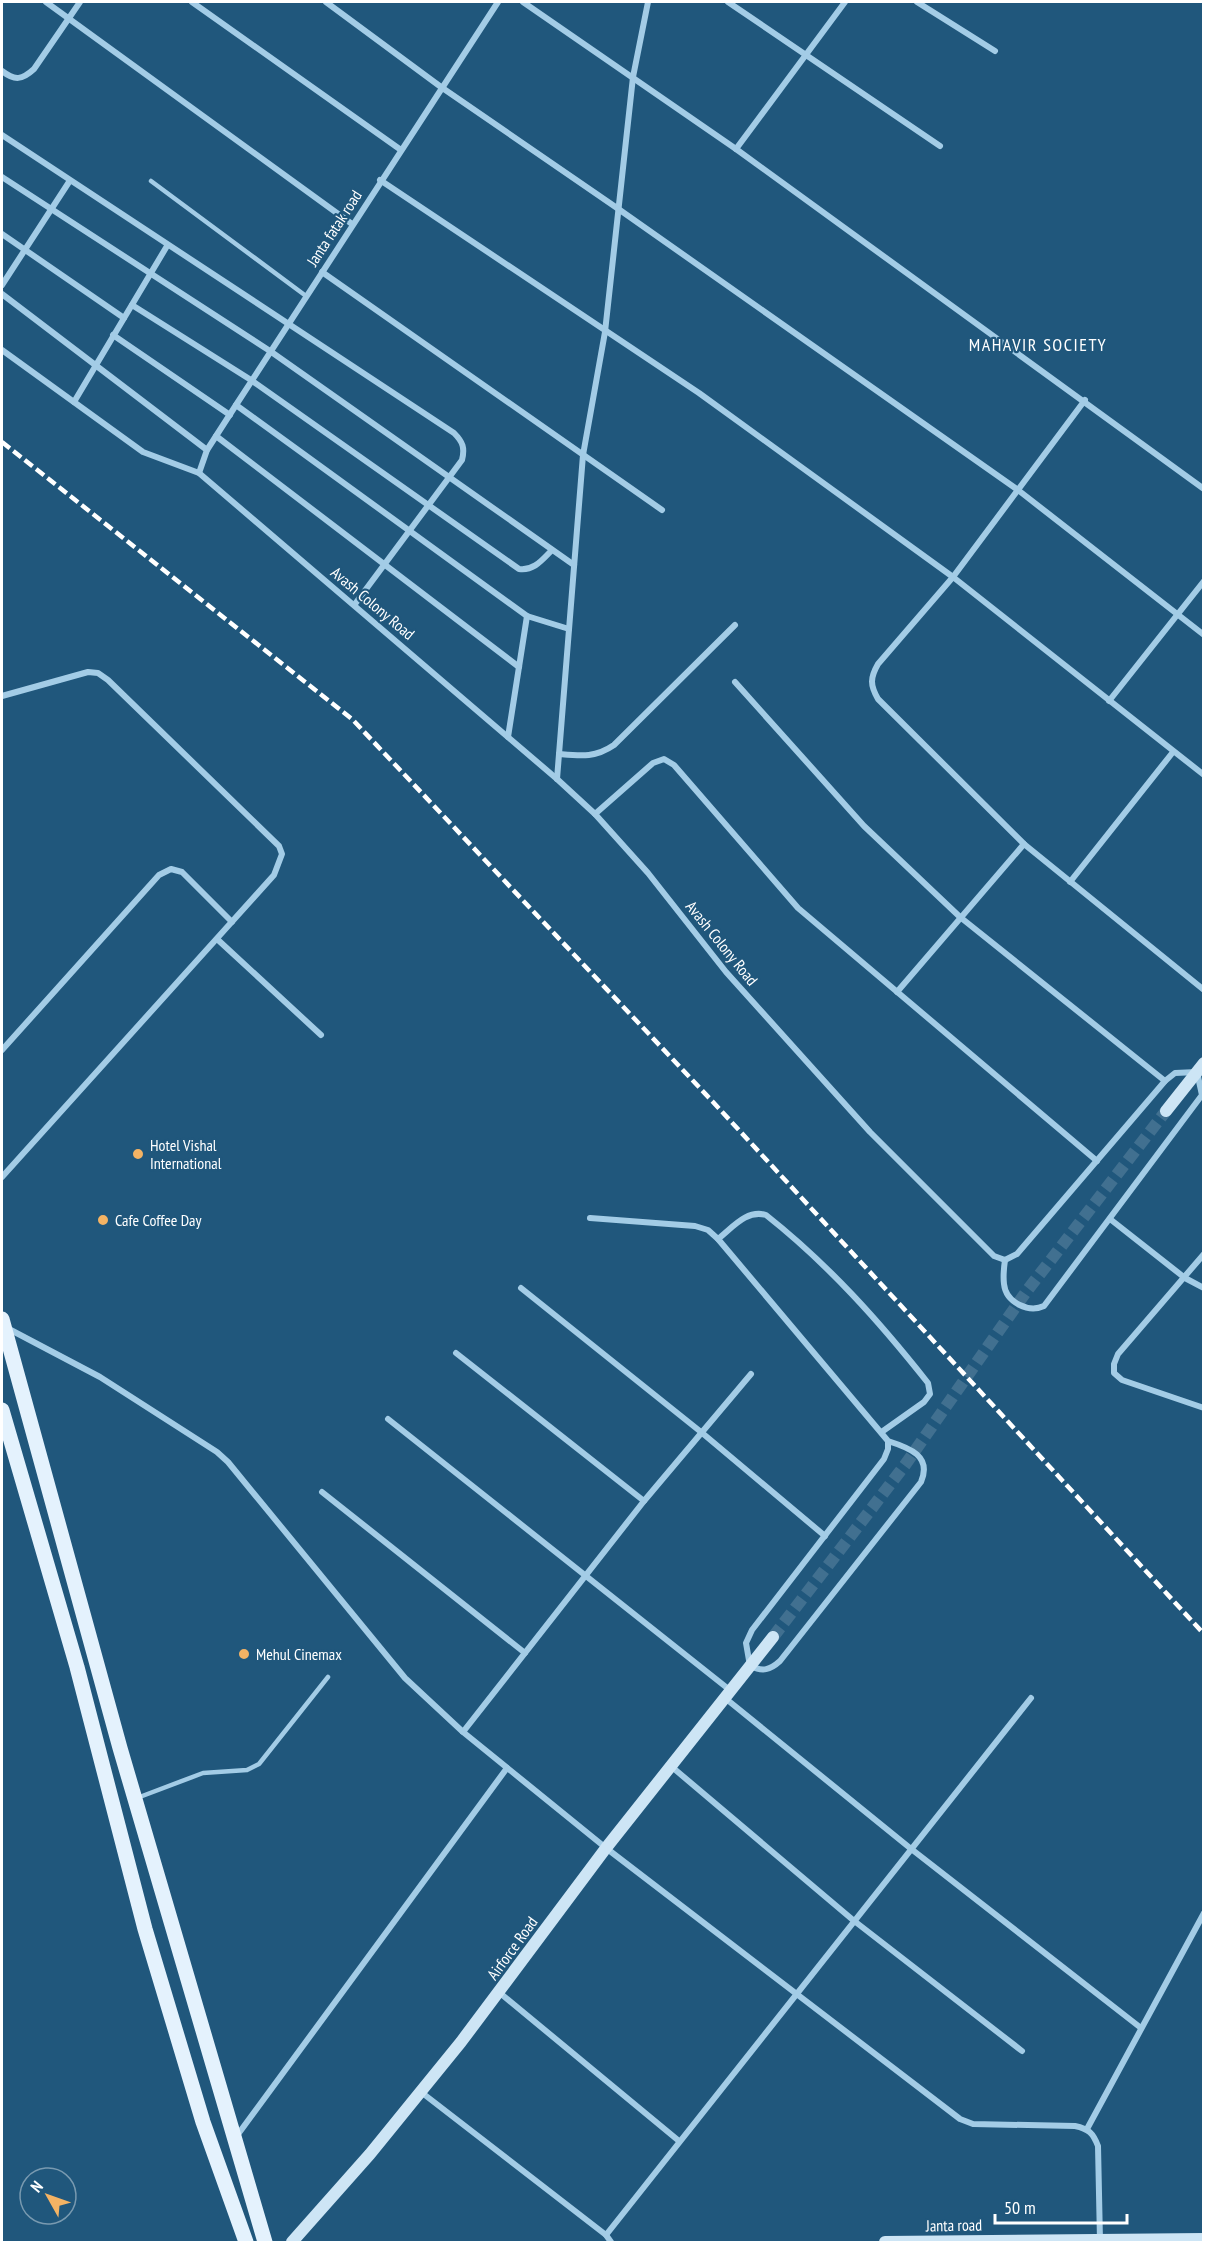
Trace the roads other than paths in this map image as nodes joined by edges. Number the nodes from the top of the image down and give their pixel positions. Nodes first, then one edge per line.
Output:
1 (46, 2) edge
2 (80, 2) edge
3 (192, 2) edge
4 (326, 2) edge
5 (498, 2) edge
6 (523, 2) edge
7 (648, 2) edge
8 (728, 2) edge
9 (845, 2) edge
10 (917, 2) edge
11 (69, 18) junction
12 (995, 51) dead end
13 (806, 54) junction
14 (2, 71) edge
15 (633, 77) junction
16 (441, 87) junction
17 (2, 135) edge
18 (940, 146) dead end
19 (736, 149) junction
20 (400, 150) junction
21 (2, 177) edge
22 (380, 180) junction
23 (151, 181) dead end
24 (69, 182) junction
25 (617, 208) junction
26 (51, 210) junction
27 (352, 224) junction
28 (2, 234) edge
29 (167, 246) junction
30 (24, 250) junction
31 (321, 272) junction
32 (150, 274) junction
33 (2, 285) edge
34 (2, 294) edge
35 (306, 296) junction
36 (132, 305) junction
37 (124, 318) junction
38 (288, 324) junction
39 (605, 332) junction
40 (113, 336) junction
41 (2, 350) edge
42 (270, 351) junction
43 (96, 365) junction
44 (251, 380) junction
45 (1085, 400) junction
46 (74, 402) junction
47 (236, 405) junction
48 (230, 415) junction
49 (216, 436) junction
50 (207, 450) junction
51 (583, 455) junction
52 (199, 473) junction
53 (449, 477) junction
54 (1203, 489) edge
55 (1018, 490) junction
56 (428, 507) junction
57 (662, 510) dead end
58 (409, 533) junction
59 (552, 550) junction
60 (385, 566) junction
61 (574, 566) junction
62 (953, 577) junction
63 (1203, 581) edge
64 (355, 604) junction
65 (1177, 614) junction
66 (527, 616) junction
67 (735, 625) dead end
68 (569, 629) junction
69 (1203, 635) edge
70 (519, 667) junction
71 (735, 682) dead end
72 (2, 696) edge
73 (1109, 701) junction
74 (508, 737) junction
75 (1173, 752) junction
76 (559, 754) junction
77 (1203, 775) edge
78 (557, 779) junction
79 (595, 814) junction
80 (1024, 844) junction
81 (1070, 882) junction
82 (960, 917) junction
83 (232, 922) junction
84 (217, 939) junction
85 (1203, 990) edge
86 (897, 992) junction
87 (321, 1035) dead end
88 (2, 1050) edge
89 (1201, 1068) edge
90 (1165, 1081) junction
91 (1166, 1111) tunnel mouth
92 (1097, 1161) junction
93 (2, 1177) edge
94 (590, 1218) dead end
95 (1110, 1219) junction
96 (718, 1239) junction
97 (1203, 1254) edge
98 (1005, 1260) junction
99 (1185, 1278) junction
100 (521, 1288) dead end
101 (1203, 1288) edge
102 (2, 1323) edge
103 (456, 1353) dead end
104 (751, 1374) dead end
105 (1203, 1408) edge
106 (2, 1410) edge
107 (388, 1419) dead end
108 (883, 1431) junction
109 (701, 1432) junction
110 (888, 1440) junction
111 (322, 1492) dead end
112 (644, 1501) junction
113 (825, 1536) junction
114 (586, 1576) junction
115 (773, 1637) tunnel mouth
116 (525, 1653) junction
117 (750, 1666) junction
118 (328, 1677) dead end
119 (728, 1695) junction
120 (1031, 1698) dead end
121 (463, 1732) junction
122 (672, 1767) junction
123 (507, 1768) junction
124 (135, 1799) junction
125 (606, 1848) junction
126 (910, 1848) junction
127 (1203, 1913) edge
128 (853, 1920) junction
129 (795, 1992) junction
130 (500, 1993) junction
131 (1141, 2028) junction
132 (1022, 2051) dead end
133 (421, 2092) junction
134 (1087, 2129) junction
135 (235, 2139) junction
136 (679, 2141) junction
137 (606, 2235) junction
138 (1203, 2239) edge
139 (1100, 2241) edge
140 (246, 2242) edge
141 (265, 2242) edge
142 (292, 2242) edge
143 (611, 2242) edge
144 (885, 2242) edge

1 - 11 street
2 - 11 street
3 - 20 street
4 - 16 street
5 - 16 street, Janta fatak road
6 - 15 street
7 - 15 street
8 - 13 street
9 - 13 street
10 - 12 street
11 - 14 street
11 - 27 street
13 - 18 street
13 - 19 street
15 - 19 street
15 - 25 street
16 - 20 street, Janta fatak road
16 - 25 street
17 - 24 street
19 - 45 street
20 - 22 street, Janta fatak road
21 - 26 street
22 - 27 street, Janta fatak road
22 - 39 street
23 - 35 lane
24 - 26 street
24 - 29 street
25 - 39 street
25 - 55 street
26 - 30 street
26 - 32 street
27 - 31 street, Janta fatak road
28 - 30 street
29 - 32 street
29 - 38 street
30 - 33 street
30 - 37 street
31 - 35 street, Janta fatak road
31 - 51 street
32 - 36 street
32 - 42 street
34 - 43 street
35 - 38 street, Janta fatak road
36 - 37 street
36 - 44 street
37 - 40 street
38 - 42 street, Janta fatak road
38 - 53 street
39 - 51 street
39 - 62 street
40 - 43 street
40 - 48 street
41 - 46 street, Avash Colony Road
42 - 44 street, Janta fatak road
42 - 53 street
43 - 46 street
43 - 50 street
44 - 47 street, Janta fatak road
44 - 56 street
45 - 54 street
45 - 55 street
46 - 52 street, Avash Colony Road
47 - 48 street, Janta fatak road
47 - 58 street
48 - 49 street, Janta fatak road
49 - 50 street, Janta fatak road
49 - 60 street
50 - 52 street, Janta fatak road
51 - 57 street
51 - 61 street
52 - 64 street, Avash Colony Road
53 - 56 street
53 - 59 street
55 - 62 street
55 - 65 street
56 - 58 street
56 - 59 street
58 - 60 street
58 - 66 street
59 - 61 street
60 - 64 street
60 - 70 street
61 - 68 street
62 - 73 street
62 - 80 street
63 - 65 street
64 - 74 street, Avash Colony Road
65 - 69 street
65 - 73 street
66 - 68 street
66 - 70 street
67 - 76 street
68 - 76 street
70 - 74 street
71 - 82 street
72 - 83 street
73 - 75 street
74 - 78 street, Avash Colony Road
75 - 77 street
75 - 81 street
76 - 78 street
78 - 79 street, Avash Colony Road
79 - 86 street
79 - 98 street, Avash Colony Road
80 - 81 street
80 - 82 street
81 - 85 street
82 - 86 street
82 - 90 street
83 - 84 street
83 - 88 street
84 - 87 street
84 - 93 street
86 - 92 street
89 - 90 street
89 - 91 main road
89 - 95 street
90 - 92 street
92 - 98 street
94 - 96 street
95 - 98 street
95 - 99 street
96 - 108 street
96 - 108 street
97 - 99 street
99 - 101 street
99 - 105 street
100 - 109 street
102 - 121 street
102 - 124 main road
103 - 112 street
104 - 109 street
106 - 140 main road
107 - 114 street
108 - 110 street
109 - 112 street
109 - 113 street
110 - 113 street
110 - 117 street
111 - 116 street
112 - 114 street
113 - 117 street
114 - 116 street
114 - 119 street
115 - 117 main road, Airforce Road
116 - 121 street
117 - 119 main road, Airforce Road
118 - 124 lane
119 - 122 main road, Airforce Road
119 - 126 street
120 - 126 street
121 - 123 street
122 - 125 main road, Airforce Road
122 - 128 street
123 - 125 street
123 - 135 street
124 - 135 main road
125 - 129 street
125 - 130 main road, Airforce Road
126 - 128 street
126 - 131 street
127 - 131 street
128 - 129 street
128 - 132 street
129 - 134 street
129 - 136 street
130 - 133 main road, Airforce Road
130 - 136 street
131 - 134 street
133 - 137 street
133 - 142 main road, Airforce Road
134 - 139 street
135 - 141 main road
136 - 137 street
137 - 143 street
138 - 139 main road, Janta road
139 - 144 main road, Janta road

